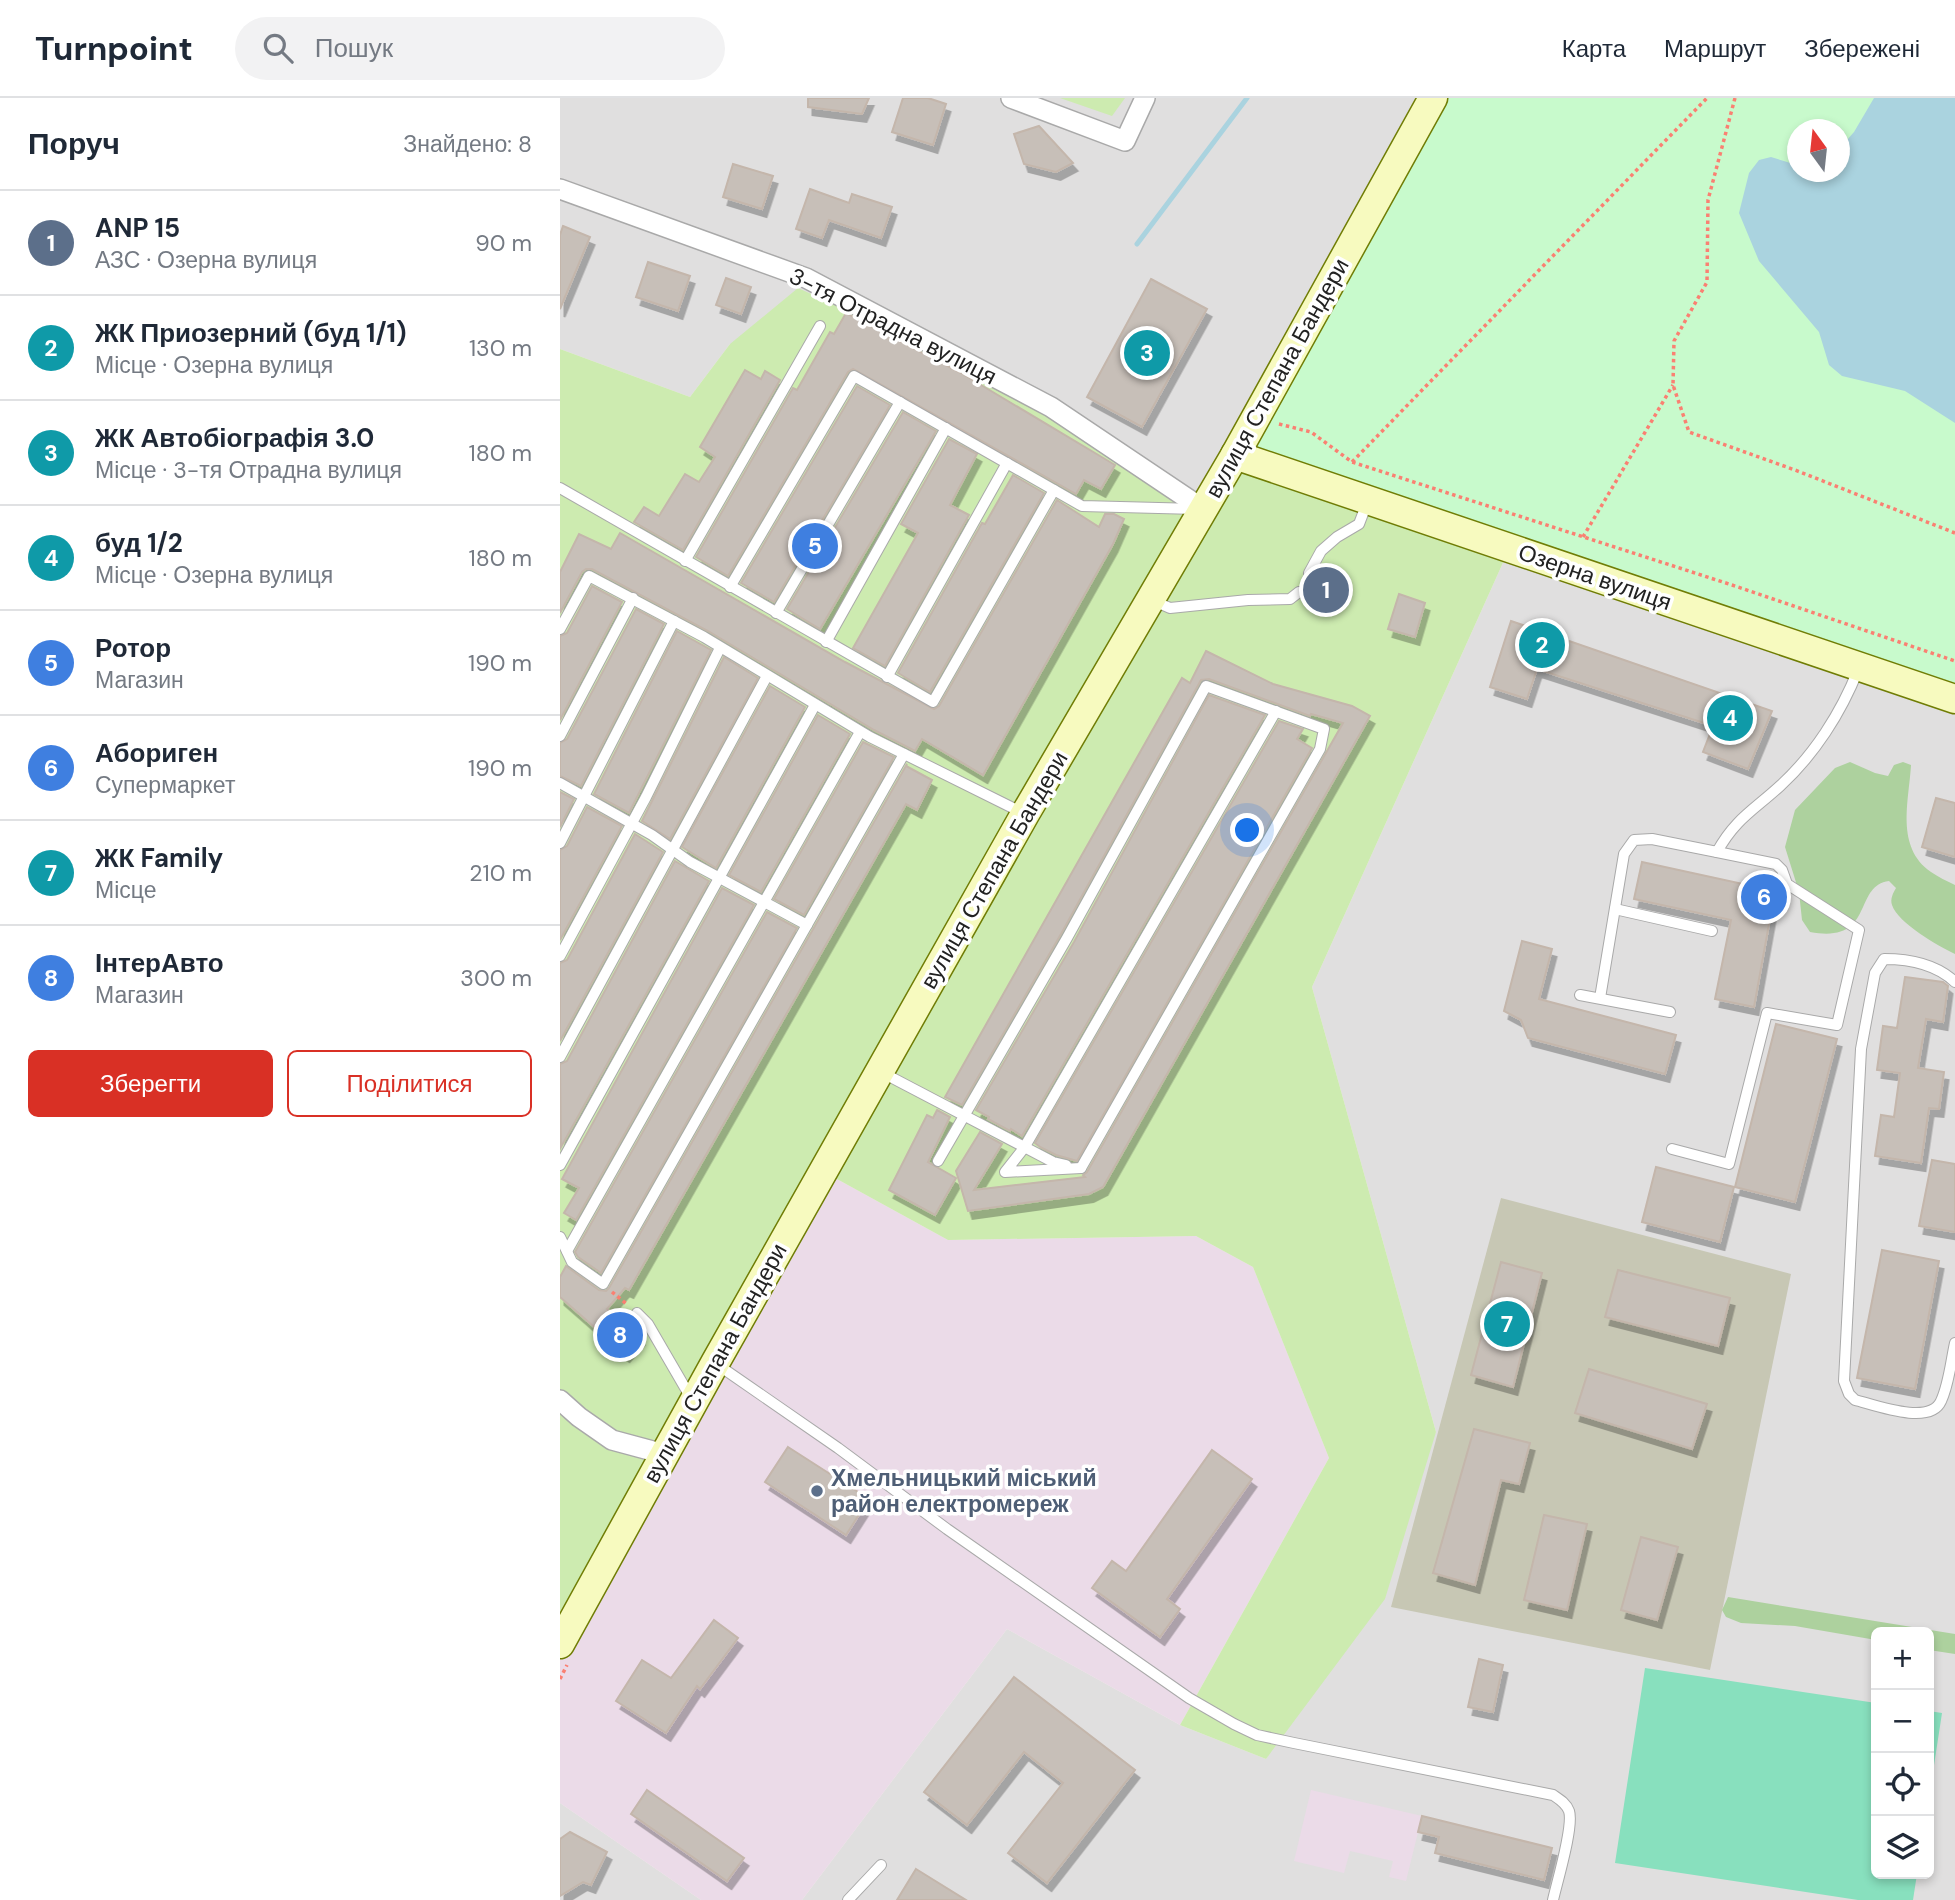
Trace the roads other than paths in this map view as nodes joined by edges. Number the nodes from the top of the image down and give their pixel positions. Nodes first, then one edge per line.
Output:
1 (1011, 98) edge
2 (1145, 98) edge
3 (1433, 98) edge
4 (560, 189) edge
5 (820, 326) dead end
6 (900, 402) junction
7 (946, 428) junction
8 (1235, 455) junction
9 (1007, 463) junction
10 (560, 488) edge
11 (1054, 490) junction
12 (1369, 500) junction
13 (1203, 509) junction
14 (685, 561) junction
15 (1309, 573) dead end
16 (730, 587) junction
17 (1299, 593) dead end
18 (633, 598) junction
19 (1150, 599) junction
20 (776, 613) junction
21 (674, 621) junction
22 (560, 629) edge
23 (826, 642) junction
24 (720, 648) junction
25 (1859, 666) junction
26 (767, 676) junction
27 (887, 677) junction
28 (1955, 699) edge
29 (815, 705) junction
30 (1276, 711) junction
31 (860, 732) junction
32 (560, 736) edge
33 (904, 754) junction
34 (560, 783) edge
35 (584, 797) junction
36 (1025, 814) junction
37 (632, 824) junction
38 (560, 843) edge
39 (673, 850) junction
40 (1717, 852) junction
41 (718, 877) junction
42 (764, 902) junction
43 (1615, 909) junction
44 (807, 925) junction
45 (1712, 931) dead end
46 (560, 956) edge
47 (1955, 982) edge
48 (1580, 995) dead end
49 (1600, 998) junction
50 (1670, 1012) dead end
51 (560, 1057) edge
52 (879, 1072) junction
53 (964, 1116) junction
54 (1024, 1148) junction
55 (1672, 1149) dead end
56 (938, 1161) dead end
57 (560, 1165) edge
58 (1081, 1168) junction
59 (560, 1237) edge
60 (567, 1251) junction
61 (637, 1313) road end
62 (1955, 1342) edge
63 (715, 1363) junction
64 (560, 1400) edge
65 (693, 1402) junction
66 (664, 1454) junction
67 (560, 1644) edge
68 (881, 1864) dead end
69 (848, 1900) edge
70 (1553, 1900) edge

1 - 2 street
3 - 8 main road, вулиця Степана Бандери
4 - 13 street, 3-тя Отрадна вулиця
5 - 14 lane
6 - 7 lane
6 - 16 lane
6 - 20 lane
7 - 9 lane
7 - 23 lane
8 - 12 main road, Озерна вулиця
8 - 13 main road, вулиця Степана Бандери
9 - 11 lane
9 - 27 lane
10 - 14 lane
11 - 13 lane
11 - 27 lane
12 - 15 lane
12 - 25 main road, Озерна вулиця
13 - 19 main road, вулиця Степана Бандери
14 - 16 lane
16 - 20 lane
17 - 19 lane
18 - 21 lane
18 - 22 lane
18 - 32 lane
19 - 36 main road, вулиця Степана Бандери
20 - 23 lane
21 - 24 lane
21 - 35 lane
23 - 27 lane
24 - 26 lane
24 - 37 lane
25 - 28 main road, Озерна вулиця
25 - 40 lane
26 - 29 lane
26 - 39 lane
29 - 31 lane
29 - 41 lane
30 - 53 lane
30 - 54 lane
30 - 58 lane
31 - 33 lane
31 - 42 lane
33 - 36 lane
33 - 44 lane
34 - 35 lane
35 - 37 lane
35 - 38 lane
36 - 52 main road, вулиця Степана Бандери
37 - 39 lane
37 - 46 lane
39 - 41 lane
39 - 51 lane
40 - 43 lane
40 - 55 lane
41 - 42 lane
41 - 57 lane
42 - 44 lane
42 - 60 lane
43 - 45 lane
43 - 49 lane
44 - 60 lane
47 - 62 lane
48 - 49 lane
49 - 50 lane
52 - 53 lane
52 - 63 main road, вулиця Степана Бандери
53 - 54 lane
53 - 56 lane
54 - 58 lane
54 - 58 lane
59 - 60 lane
61 - 65 lane
63 - 65 main road, вулиця Степана Бандери
63 - 70 lane
64 - 66 street
65 - 66 main road, вулиця Степана Бандери
66 - 67 main road, вулиця Степана Бандери
68 - 69 lane

